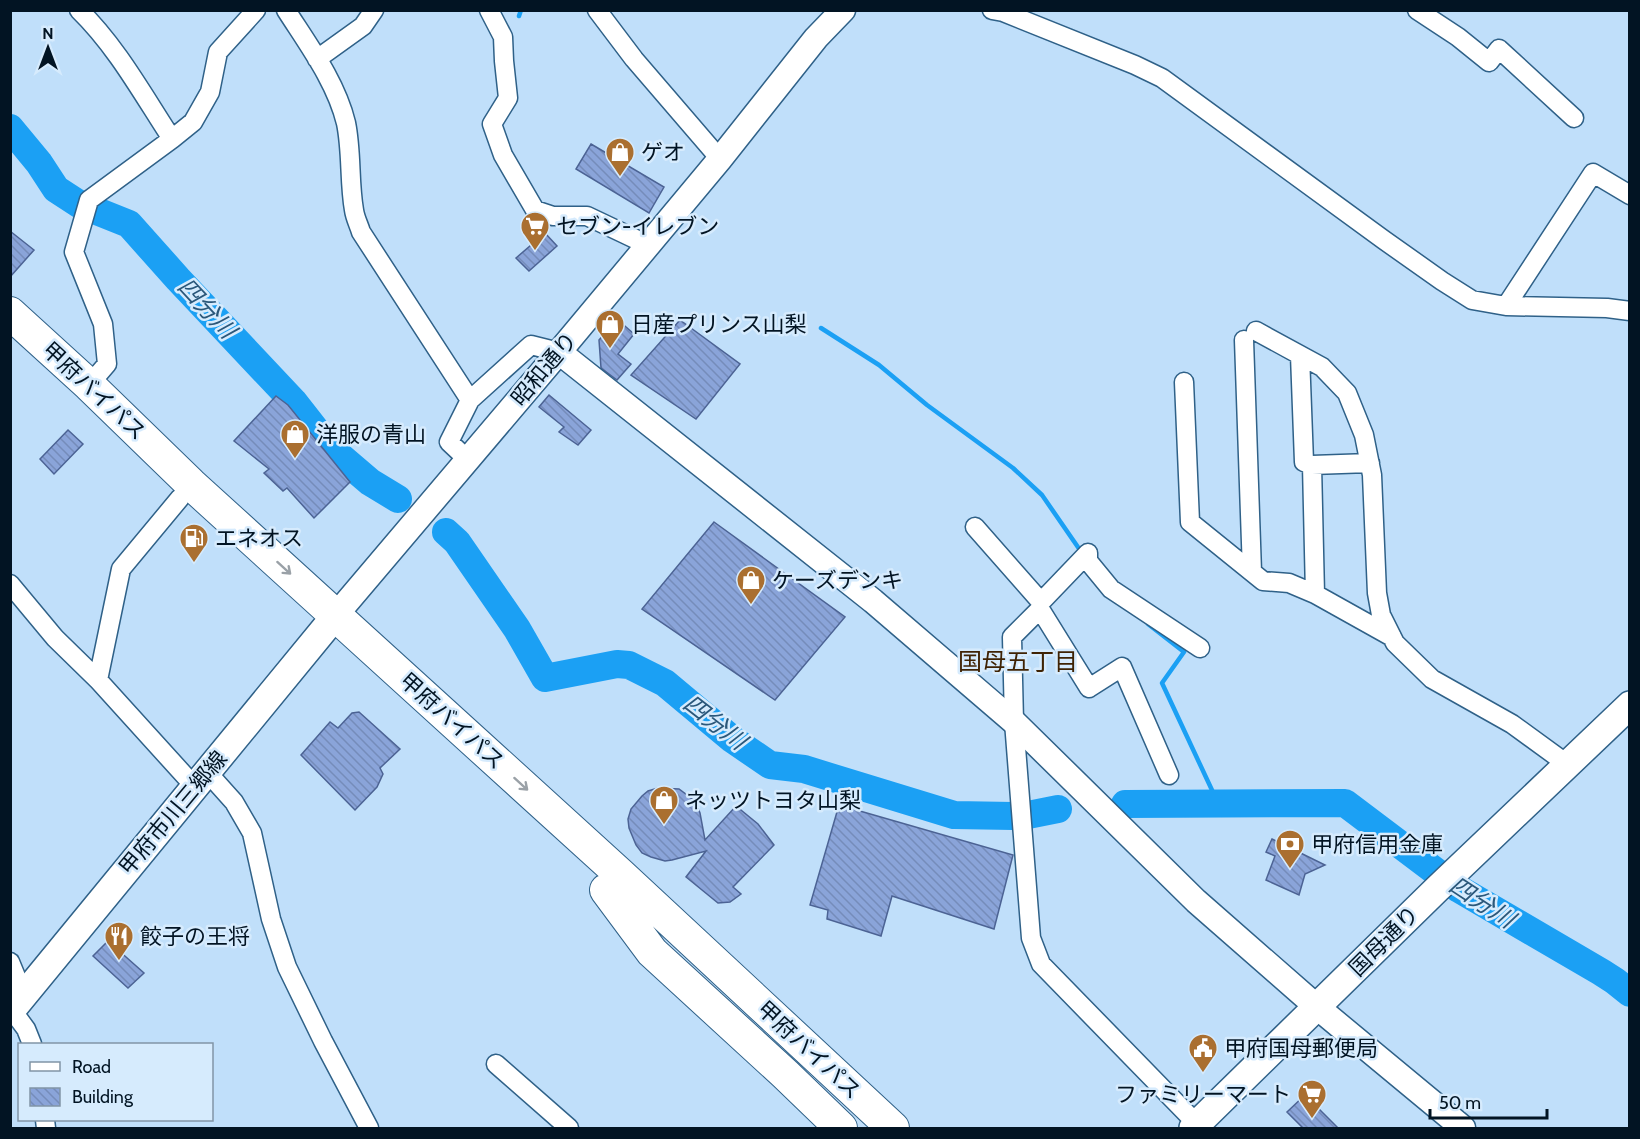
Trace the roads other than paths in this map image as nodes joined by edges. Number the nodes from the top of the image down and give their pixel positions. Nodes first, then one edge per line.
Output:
1 (78, 10) edge
2 (256, 10) edge
3 (286, 10) edge
4 (374, 10) edge
5 (489, 10) edge
6 (597, 10) edge
7 (843, 10) edge
8 (992, 10) edge
9 (1417, 10) edge
10 (317, 59) junction
11 (1574, 118) dead end
12 (172, 139) junction
13 (720, 159) junction
14 (1629, 195) edge
15 (648, 244) junction
16 (1506, 306) junction
17 (1629, 311) edge
18 (10, 313) edge
19 (10, 341) edge
20 (559, 352) junction
21 (1299, 355) junction
22 (1184, 382) dead end
23 (89, 385) junction
24 (470, 400) junction
25 (467, 459) junction
26 (1370, 463) junction
27 (1312, 465) junction
28 (180, 498) junction
29 (975, 527) dead end
30 (1252, 572) junction
31 (10, 584) edge
32 (1315, 594) junction
33 (1040, 606) junction
34 (329, 624) junction
35 (1392, 637) junction
36 (1200, 648) dead end
37 (98, 680) junction
38 (1627, 713) edge
39 (1014, 722) junction
40 (1567, 764) junction
41 (1169, 775) dead end
42 (201, 780) junction
43 (613, 882) junction
44 (10, 962) edge
45 (15, 1006) edge
46 (1317, 1007) junction
47 (780, 1038) junction
48 (32, 1043) edge
49 (496, 1064) dead end
50 (1195, 1126) edge
51 (369, 1128) edge
52 (569, 1128) edge
53 (842, 1128) edge
54 (864, 1128) edge
55 (893, 1128) edge
56 (917, 1128) edge
57 (1463, 1128) edge

1 - 12 street
2 - 12 street
3 - 10 street
4 - 10 street
5 - 15 street
6 - 13 street
7 - 13 street, 昭和通り
8 - 16 street
9 - 11 street
10 - 24 street
12 - 23 street
13 - 15 street, 昭和通り
14 - 16 street
15 - 20 street, 昭和通り
16 - 17 street
18 - 23 highway, 甲府バイパス
19 - 28 highway, 甲府バイパス
20 - 24 street
20 - 25 street, 昭和通り
20 - 39 street
21 - 26 street
21 - 27 street
21 - 30 street
22 - 30 street
23 -> 34 highway, 甲府バイパス
24 - 25 street
25 - 34 street, 昭和通り
26 - 27 street
26 - 35 street
27 - 32 street
28 - 34 highway, 甲府バイパス
28 - 37 street
29 - 33 street
30 - 32 street
31 - 37 street
32 - 35 street
33 - 36 street
33 - 39 street
33 - 41 street
34 - 42 main road, 甲府市川三郷線
34 - 43 highway, 甲府バイパス
35 - 40 street
37 - 42 street
38 - 40 main road, 国母通り
39 - 46 street
39 - 50 street
40 - 46 main road, 国母通り
42 - 45 main road, 甲府市川三郷線
42 - 51 street
43 - 47 highway, 甲府バイパス
43 - 53 highway
43 - 56 highway
44 - 45 street
45 - 48 street
46 - 50 main road, 国母通り
46 - 57 street
47 - 54 highway, 甲府バイパス
47 - 55 highway, 甲府バイパス
49 - 52 street

